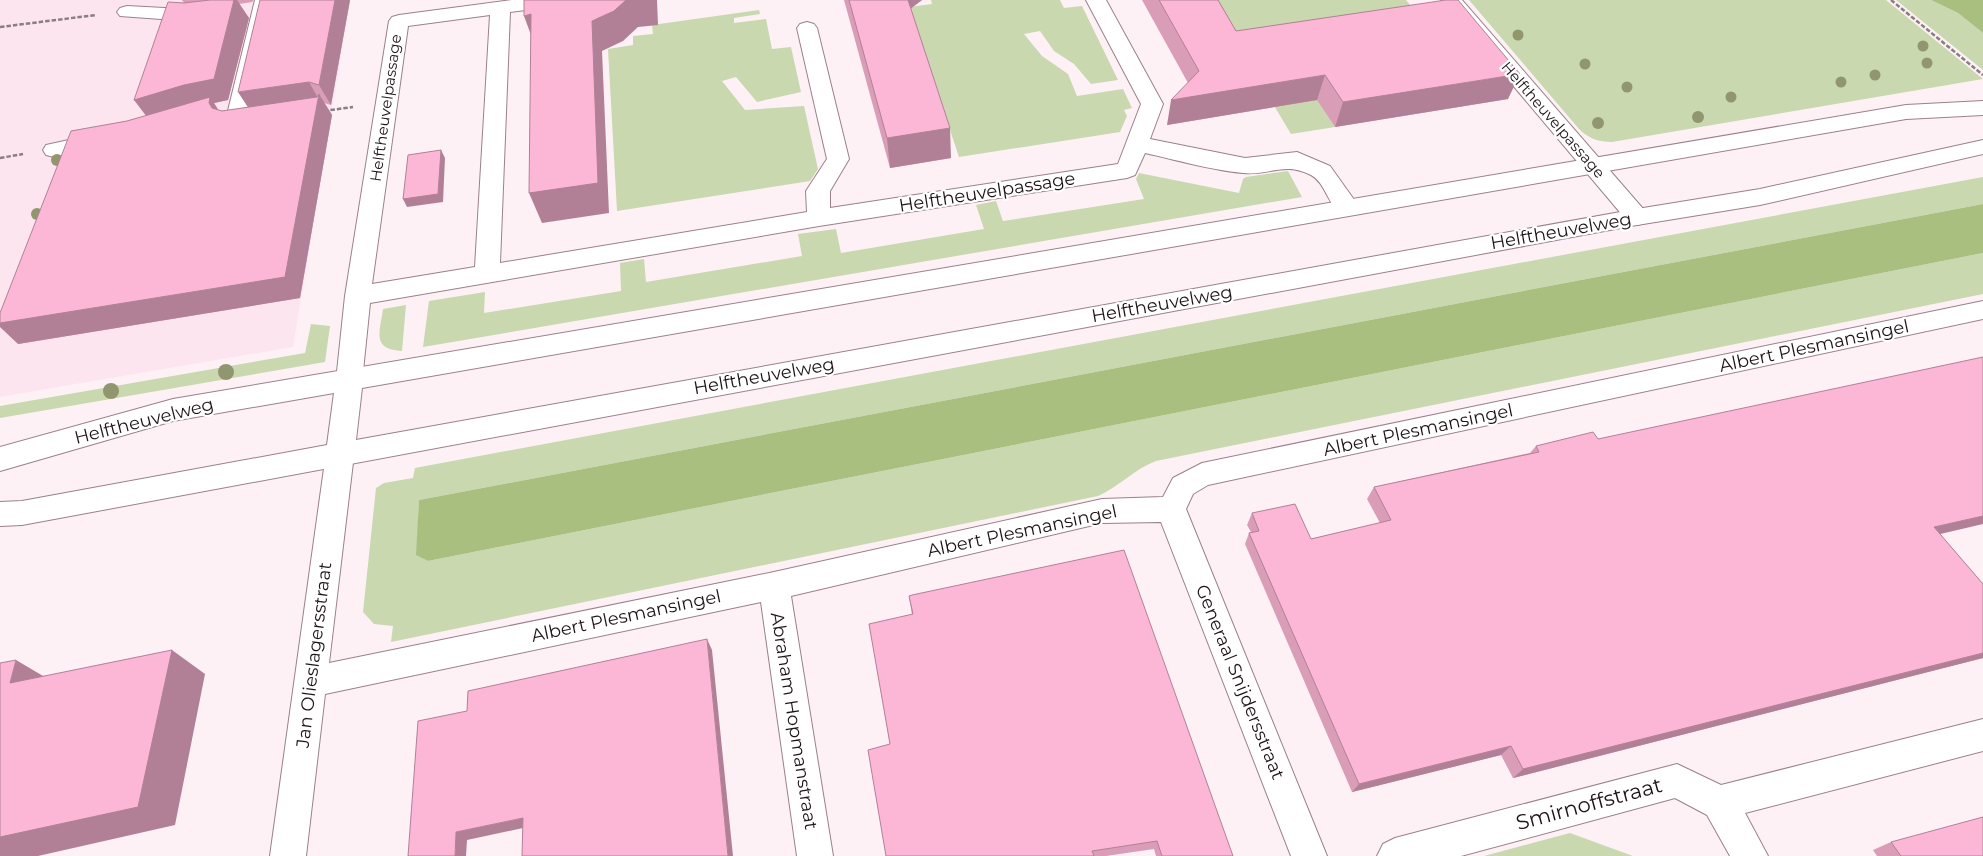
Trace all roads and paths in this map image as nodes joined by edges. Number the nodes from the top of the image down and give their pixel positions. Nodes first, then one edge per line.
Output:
1 (557, 0) edge
2 (1096, 0) edge
3 (1451, 0) edge
4 (1891, 0) edge
5 (258, 7) edge
6 (500, 8) junction
7 (127, 12) joint
8 (217, 14) edge
9 (0, 27) edge
10 (807, 28) dead end
11 (1983, 75) edge
12 (240, 107) junction
13 (1983, 108) edge
14 (216, 111) edge
15 (274, 118) edge
16 (118, 137) edge
17 (1137, 144) junction
18 (1983, 147) edge
19 (54, 150) dead end
20 (1592, 166) junction
21 (1348, 208) junction
22 (1637, 217) junction
23 (819, 218) junction
24 (487, 275) junction
25 (358, 296) junction
26 (1983, 310) edge
27 (349, 381) junction
28 (340, 454) junction
29 (0, 460) edge
30 (1171, 509) junction
31 (0, 514) edge
32 (774, 586) junction
33 (310, 682) junction
34 (1983, 735) edge
35 (1719, 803) junction
36 (288, 856) edge
37 (815, 856) edge
38 (1309, 856) edge
39 (1395, 856) edge
40 (1750, 856) edge

1 - 6 street, Helftheuvelpassage
2 - 17 street, Helftheuvelpassage
3 - 20 street, Helftheuvelpassage
4 - 11 path
5 - 12 street
6 - 24 street
6 - 25 street, Helftheuvelpassage
7 - 8 street
7 - 9 path
10 - 23 street
12 - 14 street
12 - 15 street
13 - 20 street, Helftheuvelweg
16 - 19 street
17 - 21 street
17 - 23 street, Helftheuvelpassage
18 - 22 street, Helftheuvelweg
20 - 21 street, Helftheuvelweg
20 - 22 street, Helftheuvelpassage
21 - 27 street, Helftheuvelweg
22 - 28 street, Helftheuvelweg
23 - 24 street, Helftheuvelpassage
24 - 25 street, Helftheuvelpassage
25 - 27 street, Helftheuvelpassage
26 - 30 street, Albert Plesmansingel
27 - 28 street
27 - 29 street, Helftheuvelweg
28 - 31 street, Helftheuvelweg
28 - 33 street, Jan Olieslagersstraat
30 - 32 street, Albert Plesmansingel
30 - 38 street, Generaal Snijdersstraat
32 - 33 street, Albert Plesmansingel
32 - 37 street, Abraham Hopmanstraat
33 - 36 street, Jan Olieslagersstraat
34 - 35 street
35 - 39 street, Smirnoffstraat
35 - 40 street

